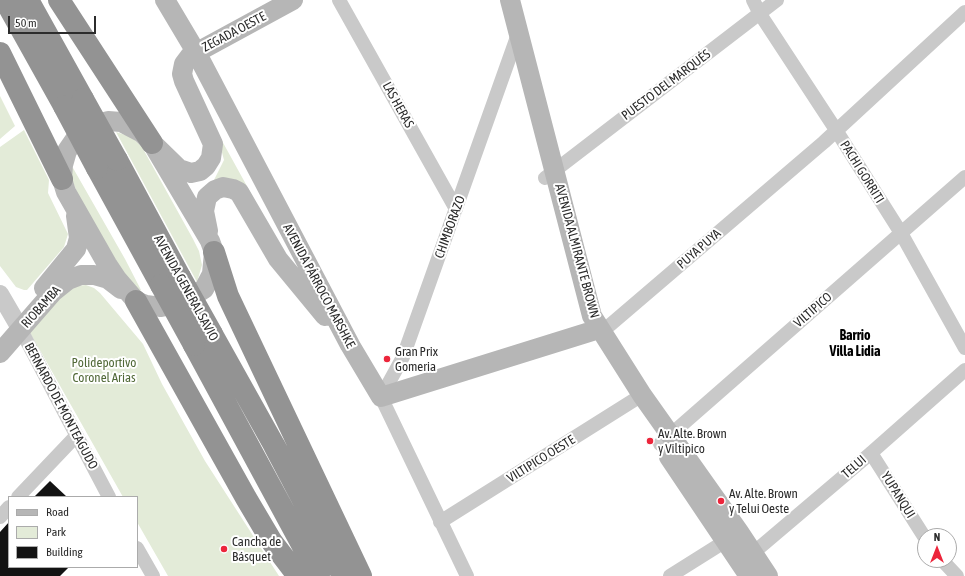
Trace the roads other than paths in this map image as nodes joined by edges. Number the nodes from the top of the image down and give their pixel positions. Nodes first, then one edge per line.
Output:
1 (6, 0) edge
2 (28, 0) edge
3 (59, 0) edge
4 (165, 0) edge
5 (293, 0) edge
6 (339, 0) edge
7 (497, 0) edge
8 (510, 0) edge
9 (753, 0) edge
10 (777, 0) edge
11 (965, 12) edge
12 (760, 14) junction
13 (518, 34) junction
14 (196, 52) junction
15 (0, 54) edge
16 (512, 54) junction
17 (73, 102) junction
18 (836, 130) junction
19 (152, 143) junction
20 (550, 174) junction
21 (965, 177) edge
22 (62, 179) junction
23 (456, 209) junction
24 (75, 210) junction
25 (901, 233) junction
26 (212, 246) junction
27 (0, 294) edge
28 (134, 299) junction
29 (18, 326) junction
30 (594, 331) junction
31 (0, 337) edge
32 (203, 340) junction
33 (350, 345) junction
34 (965, 348) edge
35 (0, 353) edge
36 (965, 370) edge
37 (381, 397) junction
38 (637, 398) junction
39 (76, 436) junction
40 (665, 439) junction
41 (871, 453) junction
42 (19, 496) edge
43 (108, 496) edge
44 (8, 508) edge
45 (0, 517) edge
46 (440, 522) junction
47 (919, 528) edge
48 (733, 536) junction
49 (138, 550) edge
50 (748, 564) edge
51 (950, 568) edge
52 (153, 576) edge
53 (298, 576) edge
54 (319, 576) edge
55 (343, 576) edge
56 (361, 576) edge
57 (467, 576) edge
58 (670, 576) edge
59 (768, 576) edge
60 (958, 576) edge

1 - 17 highway, AVENIDA GENERAL SAVIO
2 - 17 highway, AVENIDA GENERAL SAVIO
3 - 19 highway
4 - 14 main road, AVENIDA PÁRROCO MARSHKE
5 - 14 main road, ZEGADA OESTE
6 - 23 street, LAS HERAS
7 - 16 main road, AVENIDA ALMIRANTE BROWN
8 - 13 main road, AVENIDA ALMIRANTE BROWN
9 - 12 street, PACHI GORRITI
10 - 12 street, PUESTO DEL MARQUÉS
11 - 18 street, PUYA PUYA
12 - 18 street, PACHI GORRITI
12 - 20 street, PUESTO DEL MARQUÉS
13 - 16 street, CHIMBORAZO
13 - 20 main road, AVENIDA ALMIRANTE BROWN
14 - 19 main road
14 - 33 main road, AVENIDA PÁRROCO MARSHKE
15 - 22 highway
16 - 20 main road, AVENIDA ALMIRANTE BROWN
16 - 23 street, CHIMBORAZO
17 - 32 highway, AVENIDA GENERAL SAVIO, bridge
18 - 25 street, PACHI GORRITI
18 - 30 street, PUYA PUYA
19 - 22 main road
19 - 26 main road
20 - 30 main road, AVENIDA ALMIRANTE BROWN
21 - 25 street, VILTIPICO
22 - 24 main road
23 - 37 street, CHIMBORAZO
24 - 28 main road
24 - 29 main road, RIOBAMBA
25 - 34 street, PACHI GORRITI
25 - 40 street, VILTIPICO
26 - 28 main road
26 - 33 main road
26 - 56 highway
27 - 29 street, BERNARDO DE MONTEAGUDO
28 - 29 main road, RIOBAMBA
28 - 53 highway
29 - 31 main road, RIOBAMBA
29 - 35 main road, RIOBAMBA
29 - 39 street, BERNARDO DE MONTEAGUDO
30 - 37 main road, PUYA PUYA
30 - 38 main road, AVENIDA ALMIRANTE BROWN
32 - 54 highway, AVENIDA GENERAL SAVIO
32 - 55 highway, AVENIDA GENERAL SAVIO
33 - 37 main road, AVENIDA PÁRROCO MARSHKE
36 - 41 street, TELUI
37 - 46 street, AVENIDA PÁRROCO MARSHKE
38 - 40 main road, AVENIDA ALMIRANTE BROWN
38 - 46 street, VILTIPICO OESTE
39 - 42 street
39 - 43 street, BERNARDO DE MONTEAGUDO
40 - 48 main road, AVENIDA ALMIRANTE BROWN
41 - 47 street, YUPANQUI
41 - 50 street, TELUI
44 - 45 street
46 - 57 street, AVENIDA PÁRROCO MARSHKE
48 - 50 main road, AVENIDA ALMIRANTE BROWN
48 - 58 street
49 - 52 street
50 - 59 main road, AVENIDA ALMIRANTE BROWN
51 - 60 street

